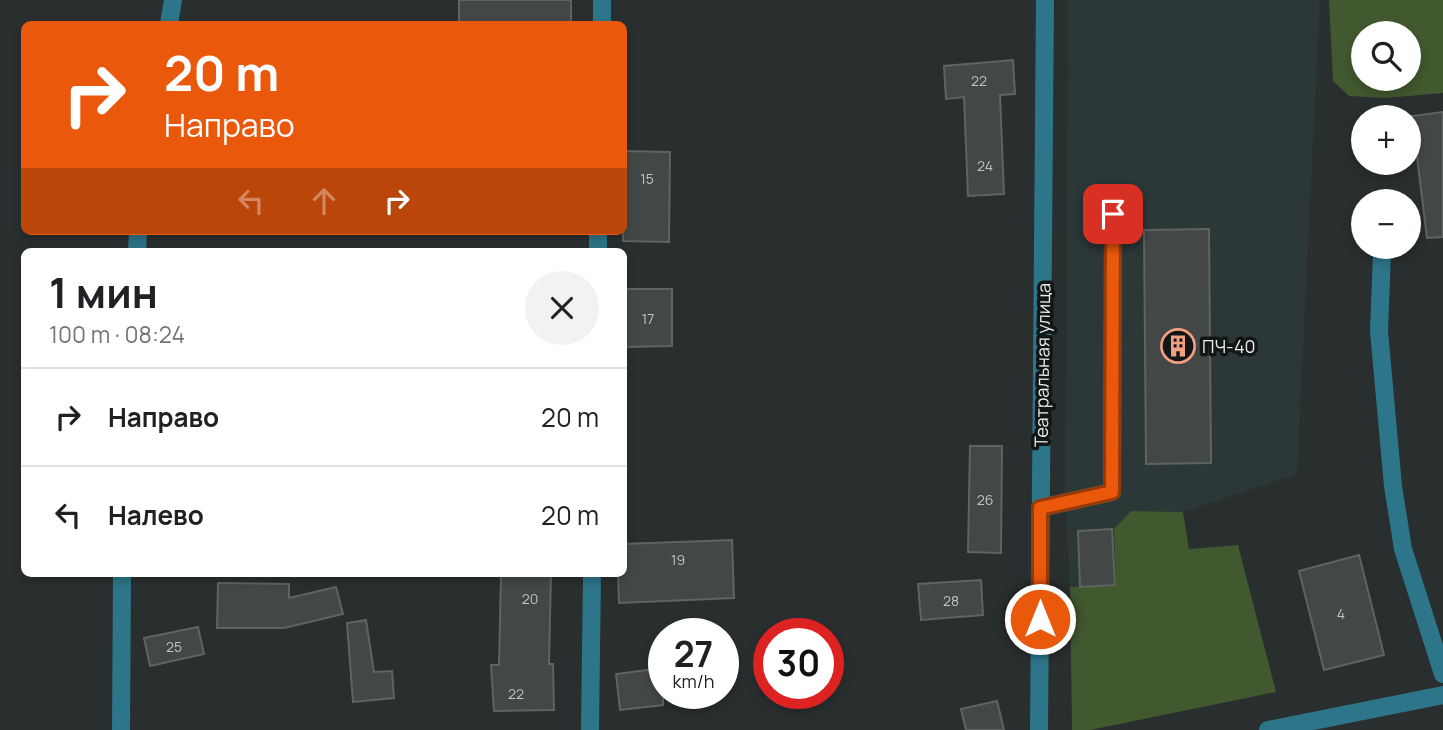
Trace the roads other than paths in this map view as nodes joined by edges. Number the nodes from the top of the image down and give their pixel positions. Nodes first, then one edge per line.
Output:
1 (173, 0) edge
2 (602, 0) edge
3 (1045, 0) edge
4 (170, 21) edge
5 (602, 21) edge
6 (1113, 214) dead end
7 (1382, 259) edge
8 (1040, 508) junction
9 (122, 577) edge
10 (593, 577) edge
11 (1443, 674) edge
12 (1443, 695) edge
13 (121, 730) edge
14 (590, 730) edge
15 (1039, 730) edge
16 (1268, 730) edge

1 - 4 street
2 - 5 street
3 - 8 street, Театральная улица
6 - 8 street
7 - 11 street
8 - 15 street, Театральная улица
9 - 13 street
10 - 14 street
12 - 16 street

